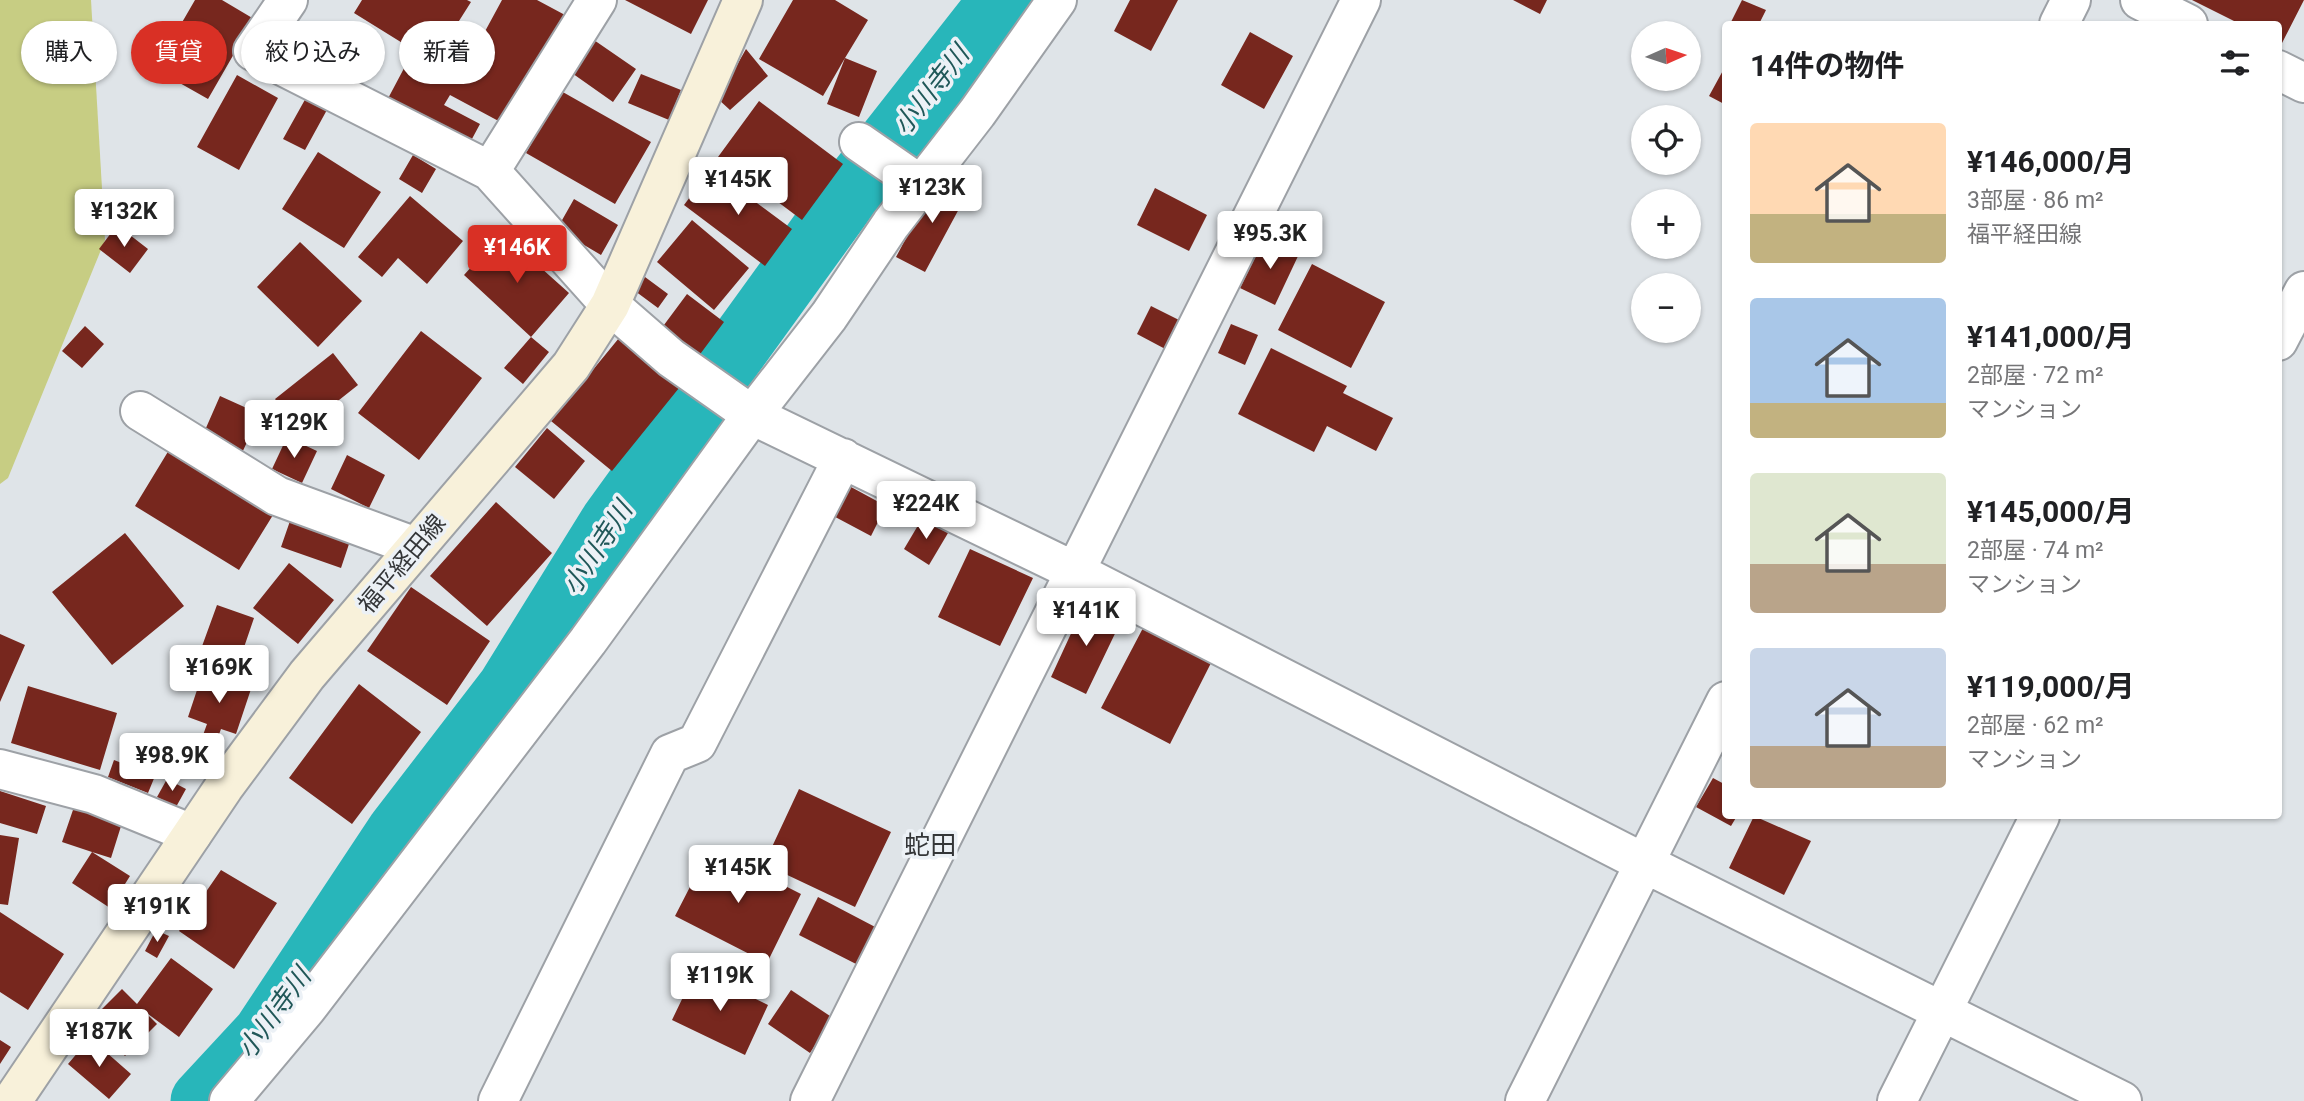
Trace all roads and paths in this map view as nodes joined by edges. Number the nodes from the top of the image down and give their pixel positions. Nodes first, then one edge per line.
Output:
1 (288, 0) edge
2 (597, 0) edge
3 (744, 0) edge
4 (1057, 0) edge
5 (1361, 0) edge
6 (2071, 0) edge
7 (2140, 0) edge
8 (2060, 21) edge
9 (2182, 21) edge
10 (2282, 72) edge
11 (2304, 83) edge
12 (859, 142) dead end
13 (491, 171) junction
14 (921, 185) junction
15 (2304, 291) edge
16 (610, 305) junction
17 (2282, 333) edge
18 (140, 411) dead end
19 (752, 415) junction
20 (843, 458) junction
21 (416, 547) junction
22 (1074, 571) junction
23 (1722, 709) edge
24 (0, 769) edge
25 (2038, 819) edge
26 (192, 834) junction
27 (1646, 864) junction
28 (1941, 1011) junction
29 (12, 1101) edge
30 (229, 1101) edge
31 (498, 1101) edge
32 (810, 1101) edge
33 (1525, 1101) edge
34 (1896, 1101) edge
35 (2122, 1101) edge

1 - 13 street
2 - 13 street
3 - 16 main road, 福平経田線
4 - 14 street
5 - 22 street
6 - 8 street
7 - 9 street
10 - 11 street
12 - 14 street
13 - 16 street
14 - 19 street
15 - 17 street
16 - 19 street
16 - 21 main road, 福平経田線
18 - 21 street
19 - 20 street
19 - 30 street
20 - 22 street
20 - 31 street
21 - 26 main road, 福平経田線
22 - 27 street
22 - 32 street
23 - 27 street
24 - 26 street
25 - 28 street
26 - 29 main road, 福平経田線
27 - 28 street
27 - 33 street
28 - 34 street
28 - 35 street

